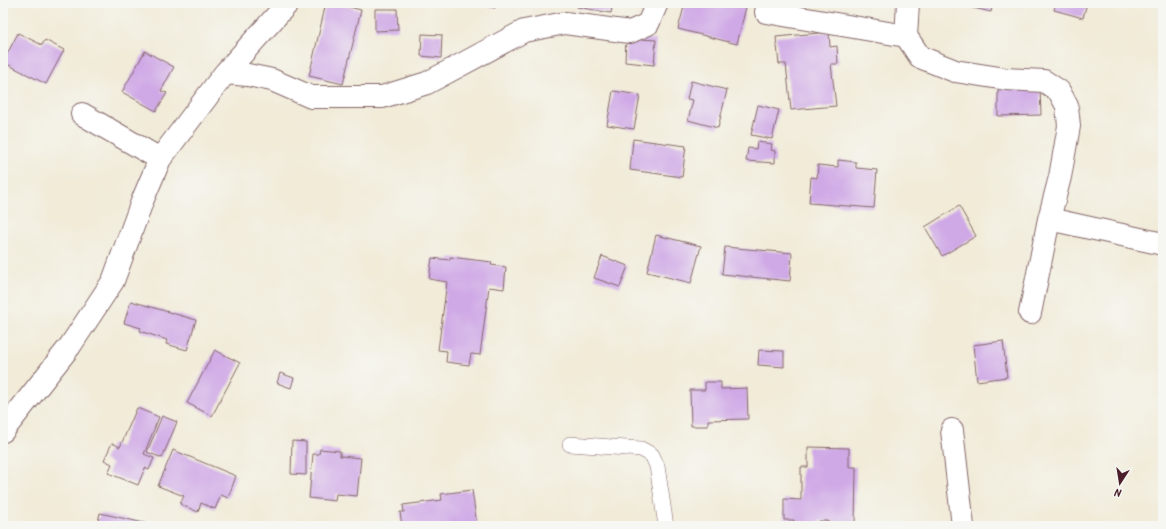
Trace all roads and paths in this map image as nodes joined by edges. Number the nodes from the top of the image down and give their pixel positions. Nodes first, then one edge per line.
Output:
1 (657, 3) edge
2 (908, 3) edge
3 (280, 6) edge
4 (766, 12) dead end
5 (906, 36) junction
6 (225, 74) junction
7 (82, 114) dead end
8 (160, 159) junction
9 (1050, 219) junction
10 (1163, 244) edge
11 (1030, 313) dead end
12 (952, 430) dead end
13 (3, 431) edge
14 (570, 444) dead end
15 (666, 526) edge
16 (963, 526) edge

1 - 6 street
2 - 5 street
3 - 6 street
4 - 5 street
5 - 9 street
6 - 8 street
7 - 8 street
8 - 13 street
9 - 10 street
9 - 11 street
12 - 16 street
14 - 15 lane

